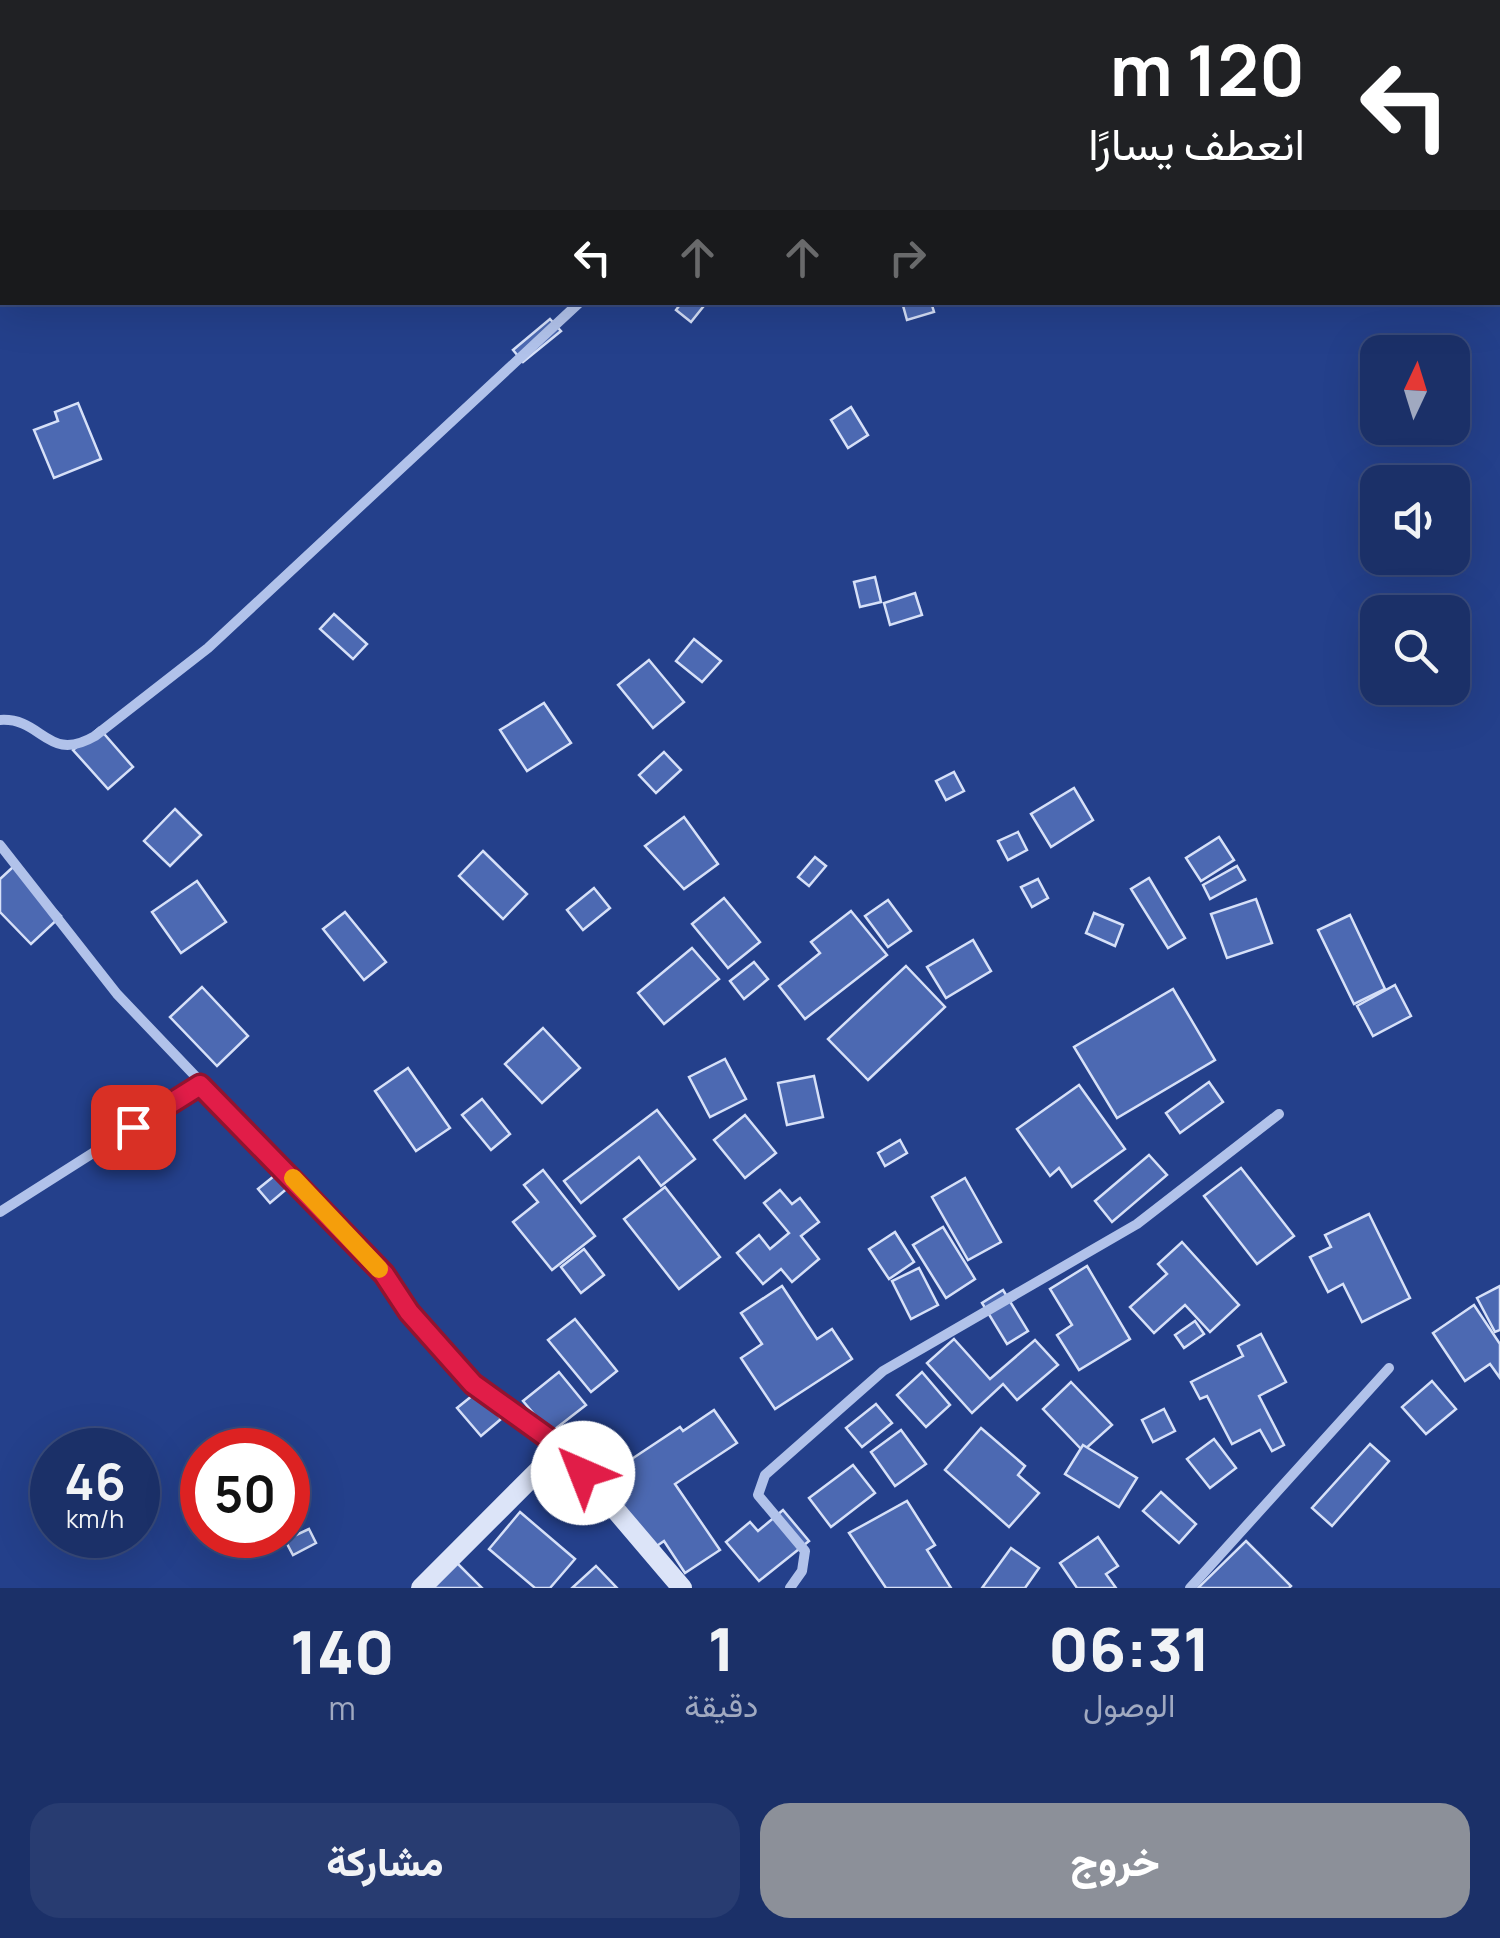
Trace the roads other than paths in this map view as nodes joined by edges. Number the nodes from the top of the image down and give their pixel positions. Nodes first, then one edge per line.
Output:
1 (577, 305) edge
2 (0, 720) edge
3 (0, 846) edge
4 (200, 1085) junction
5 (1279, 1114) dead end
6 (0, 1212) edge
7 (1389, 1368) dead end
8 (562, 1448) junction
9 (421, 1588) edge
10 (682, 1588) edge
11 (790, 1588) edge
12 (1190, 1588) edge

1 - 2 street
3 - 4 street
4 - 6 street
4 - 8 street
5 - 11 street
7 - 12 street
8 - 9 main road
8 - 10 main road

